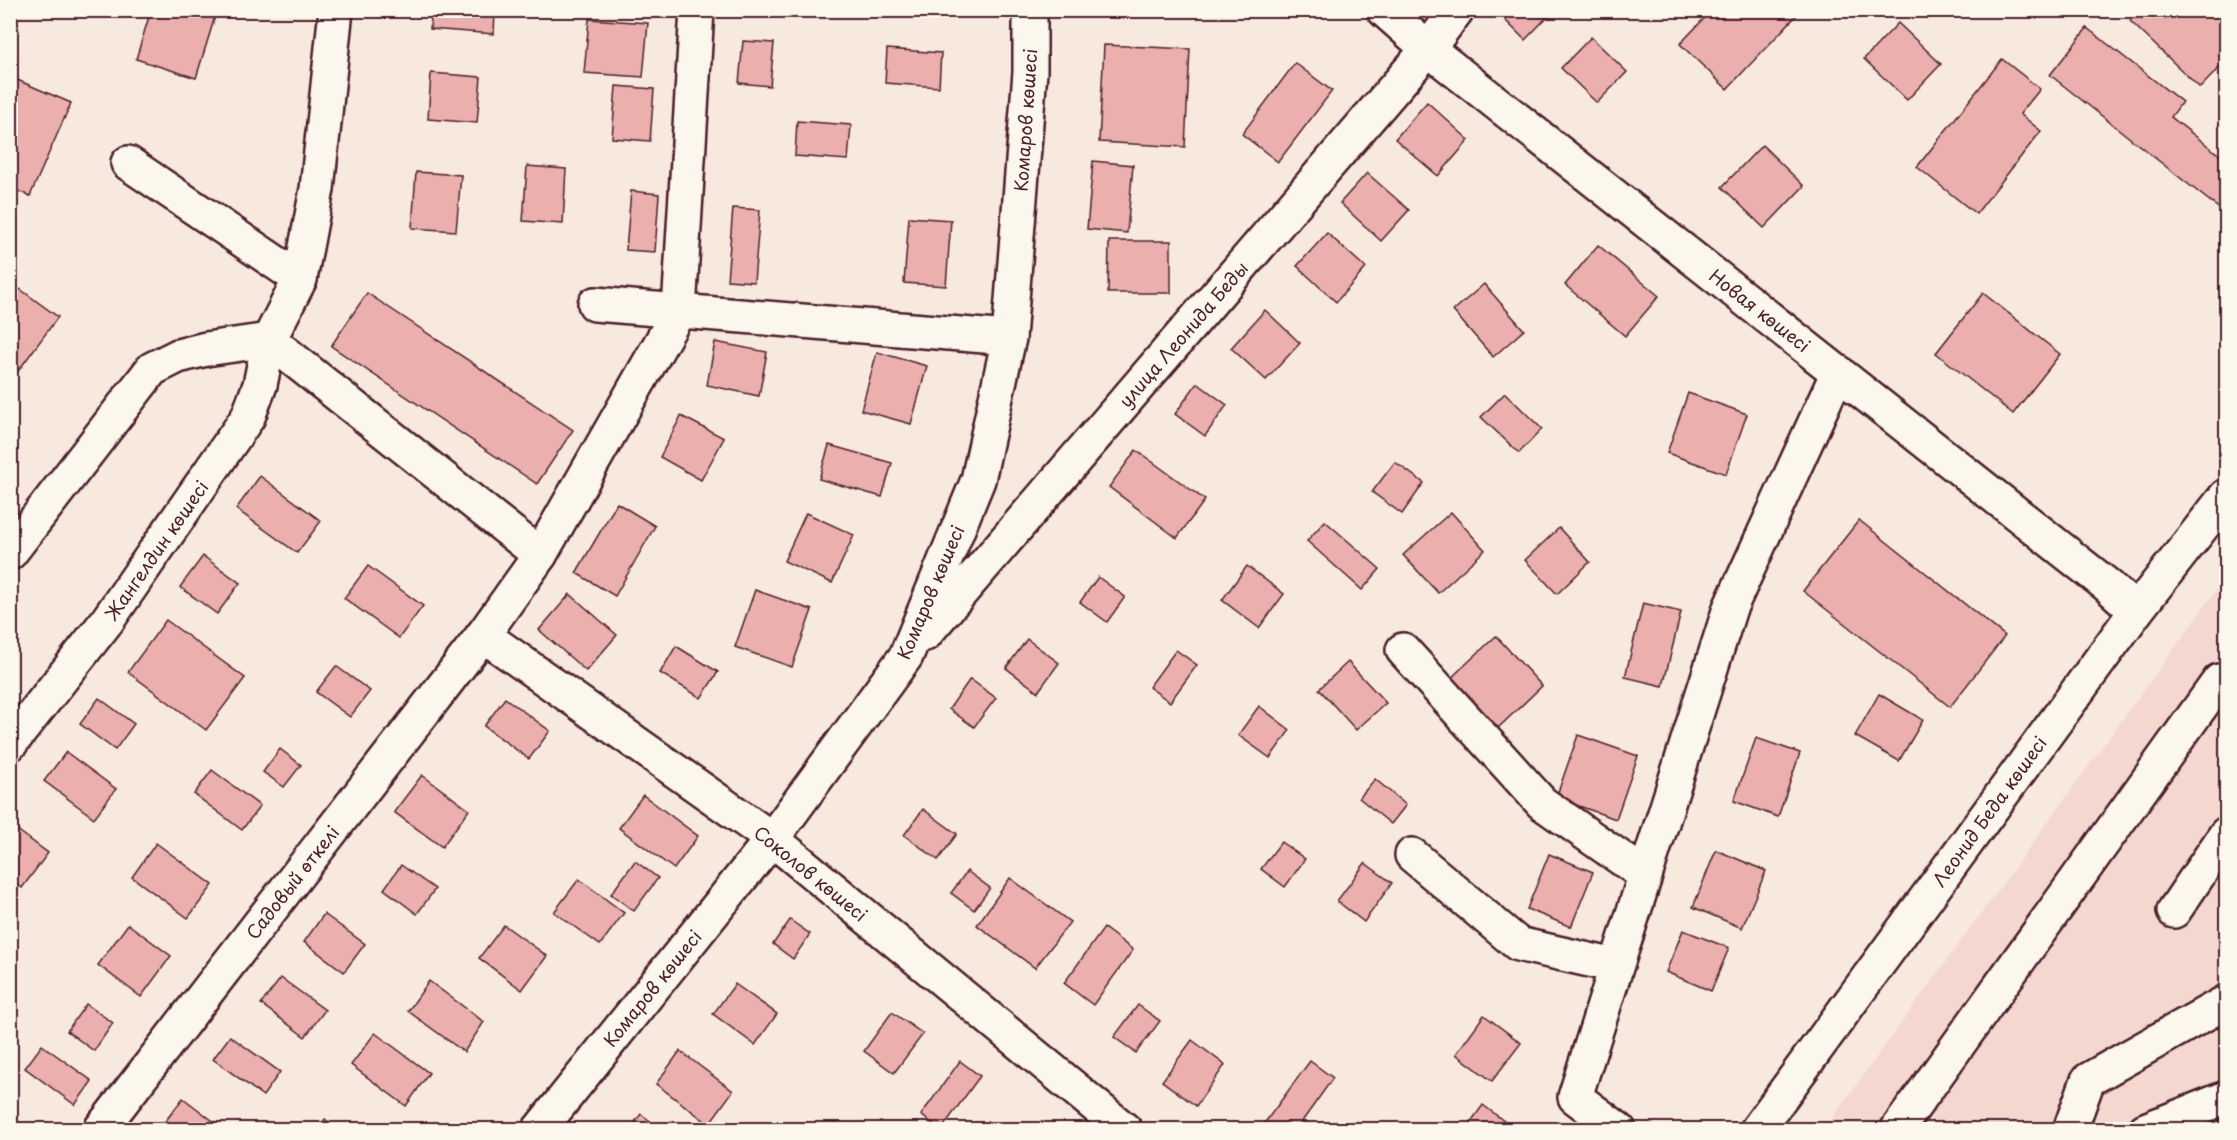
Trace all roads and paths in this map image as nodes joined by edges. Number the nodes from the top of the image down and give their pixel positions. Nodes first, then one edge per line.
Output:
1 (336, 10) edge
2 (697, 10) edge
3 (1030, 10) edge
4 (1384, 10) edge
5 (1457, 10) edge
6 (1428, 49) junction
7 (128, 163) dead end
8 (300, 279) junction
9 (595, 304) dead end
10 (679, 310) junction
11 (1009, 338) junction
12 (269, 340) junction
13 (1838, 372) junction
14 (2226, 496) edge
15 (10, 553) edge
16 (540, 555) junction
17 (2136, 610) junction
18 (483, 635) junction
19 (1403, 650) dead end
20 (906, 656) junction
21 (2226, 686) edge
22 (10, 744) edge
23 (2226, 834) edge
24 (772, 839) junction
25 (1412, 855) dead end
26 (1645, 875) junction
27 (2174, 911) dead end
28 (1616, 966) junction
29 (2226, 1002) edge
30 (2226, 1098) edge
31 (100, 1130) edge
32 (539, 1130) edge
33 (1125, 1130) edge
34 (1619, 1130) edge
35 (1757, 1130) edge
36 (1898, 1130) edge
37 (2070, 1130) edge
38 (2145, 1130) edge

1 - 8 street, Жангелдин көшесі
2 - 10 street
3 - 11 street, Комаров көшесі
4 - 6 street, Новая көшесі
5 - 6 street, улица Леонида Беды
6 - 13 street, Новая көшесі
6 - 20 street, улица Леонида Беды
7 - 8 street
8 - 12 street, Жангелдин көшесі
9 - 10 street
10 - 11 street
10 - 16 street, Садовый өткелі
11 - 20 street, Комаров көшесі
12 - 15 street
12 - 16 street
12 - 22 street, Жангелдин көшесі
13 - 17 street, Новая көшесі
13 - 26 street
14 - 17 street, Леонид Беда көшесі
16 - 18 street, Садовый өткелі
17 - 35 street, Леонид Беда көшесі
18 - 24 street, Соколов көшесі
18 - 31 street, Садовый өткелі
19 - 26 street
20 - 24 street, Комаров көшесі
21 - 36 street
23 - 27 street
24 - 32 street, Комаров көшесі
24 - 33 street, Соколов көшесі
25 - 28 street
26 - 28 street
28 - 34 street
29 - 37 street
30 - 38 street

